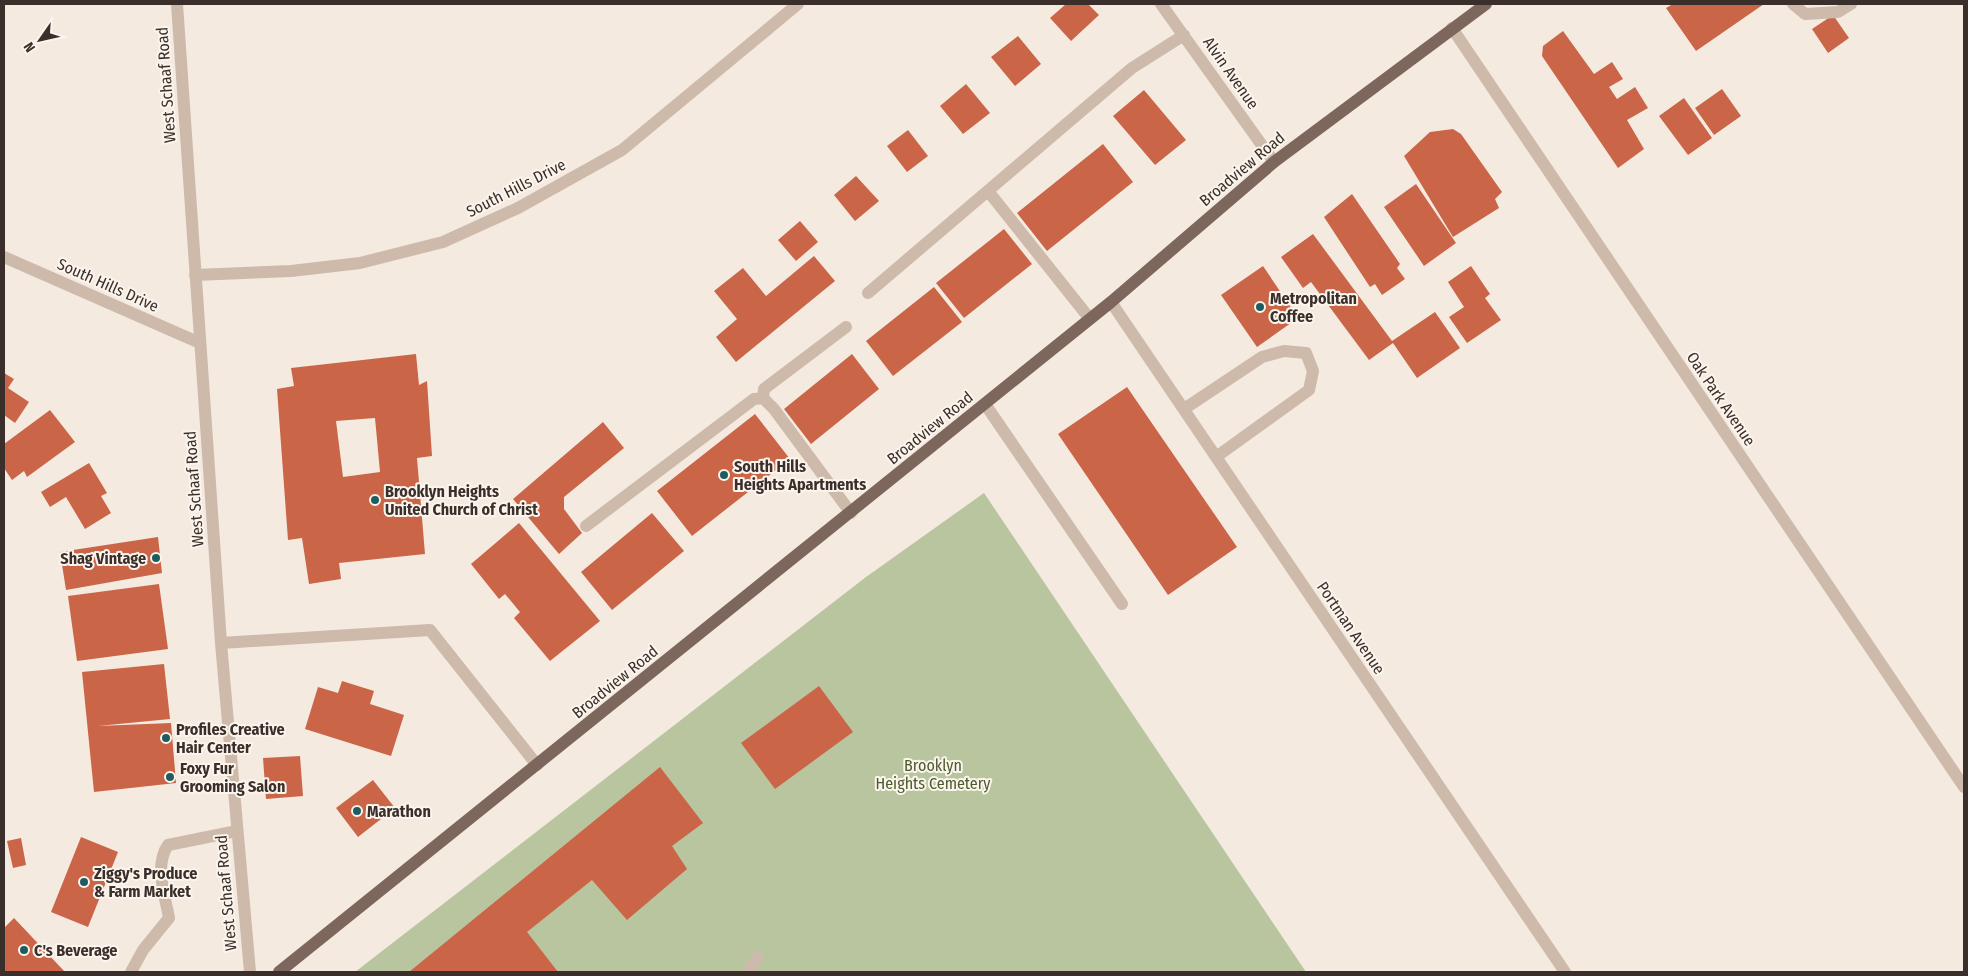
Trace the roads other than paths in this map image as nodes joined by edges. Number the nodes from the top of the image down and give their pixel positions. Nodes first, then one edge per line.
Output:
1 (178, 4) edge
2 (798, 4) edge
3 (1161, 4) edge
4 (1486, 4) edge
5 (1793, 4) edge
6 (1851, 4) edge
7 (1452, 28) junction
8 (1184, 36) junction
9 (1274, 162) junction
10 (988, 191) junction
11 (4, 257) edge
12 (195, 275) junction
13 (868, 293) dead end
14 (1111, 302) junction
15 (1090, 319) junction
16 (846, 328) dead end
17 (200, 343) junction
18 (763, 398) junction
19 (985, 404) junction
20 (1184, 409) junction
21 (1216, 457) junction
22 (851, 513) junction
23 (586, 526) dead end
24 (1122, 604) dead end
25 (221, 644) junction
26 (537, 765) junction
27 (1964, 788) edge
28 (237, 831) junction
29 (758, 957) dead end
30 (131, 972) edge
31 (250, 972) edge
32 (279, 972) edge
33 (748, 972) edge
34 (1564, 972) edge

1 - 12 street, West Schaaf Road
2 - 12 street, South Hills Drive
3 - 8 street, Alvin Avenue
4 - 7 main road, Broadview Road
5 - 6 street
7 - 9 main road, Broadview Road
7 - 27 street, Oak Park Avenue
8 - 9 street, Alvin Avenue
8 - 10 street
9 - 14 main road, Broadview Road
10 - 13 street
10 - 15 street
11 - 17 street, South Hills Drive
12 - 17 street, West Schaaf Road
14 - 15 main road, Broadview Road
14 - 20 street, Portman Avenue
15 - 19 main road, Broadview Road
16 - 18 street
17 - 25 street, West Schaaf Road
18 - 22 street
18 - 23 street
19 - 22 main road, Broadview Road
19 - 24 street
20 - 21 street, Portman Avenue
20 - 21 street
21 - 34 street, Portman Avenue
22 - 26 main road, Broadview Road
25 - 26 street
25 - 28 street, West Schaaf Road
26 - 32 main road, Broadview Road
28 - 30 street
28 - 31 street, West Schaaf Road
29 - 33 street

